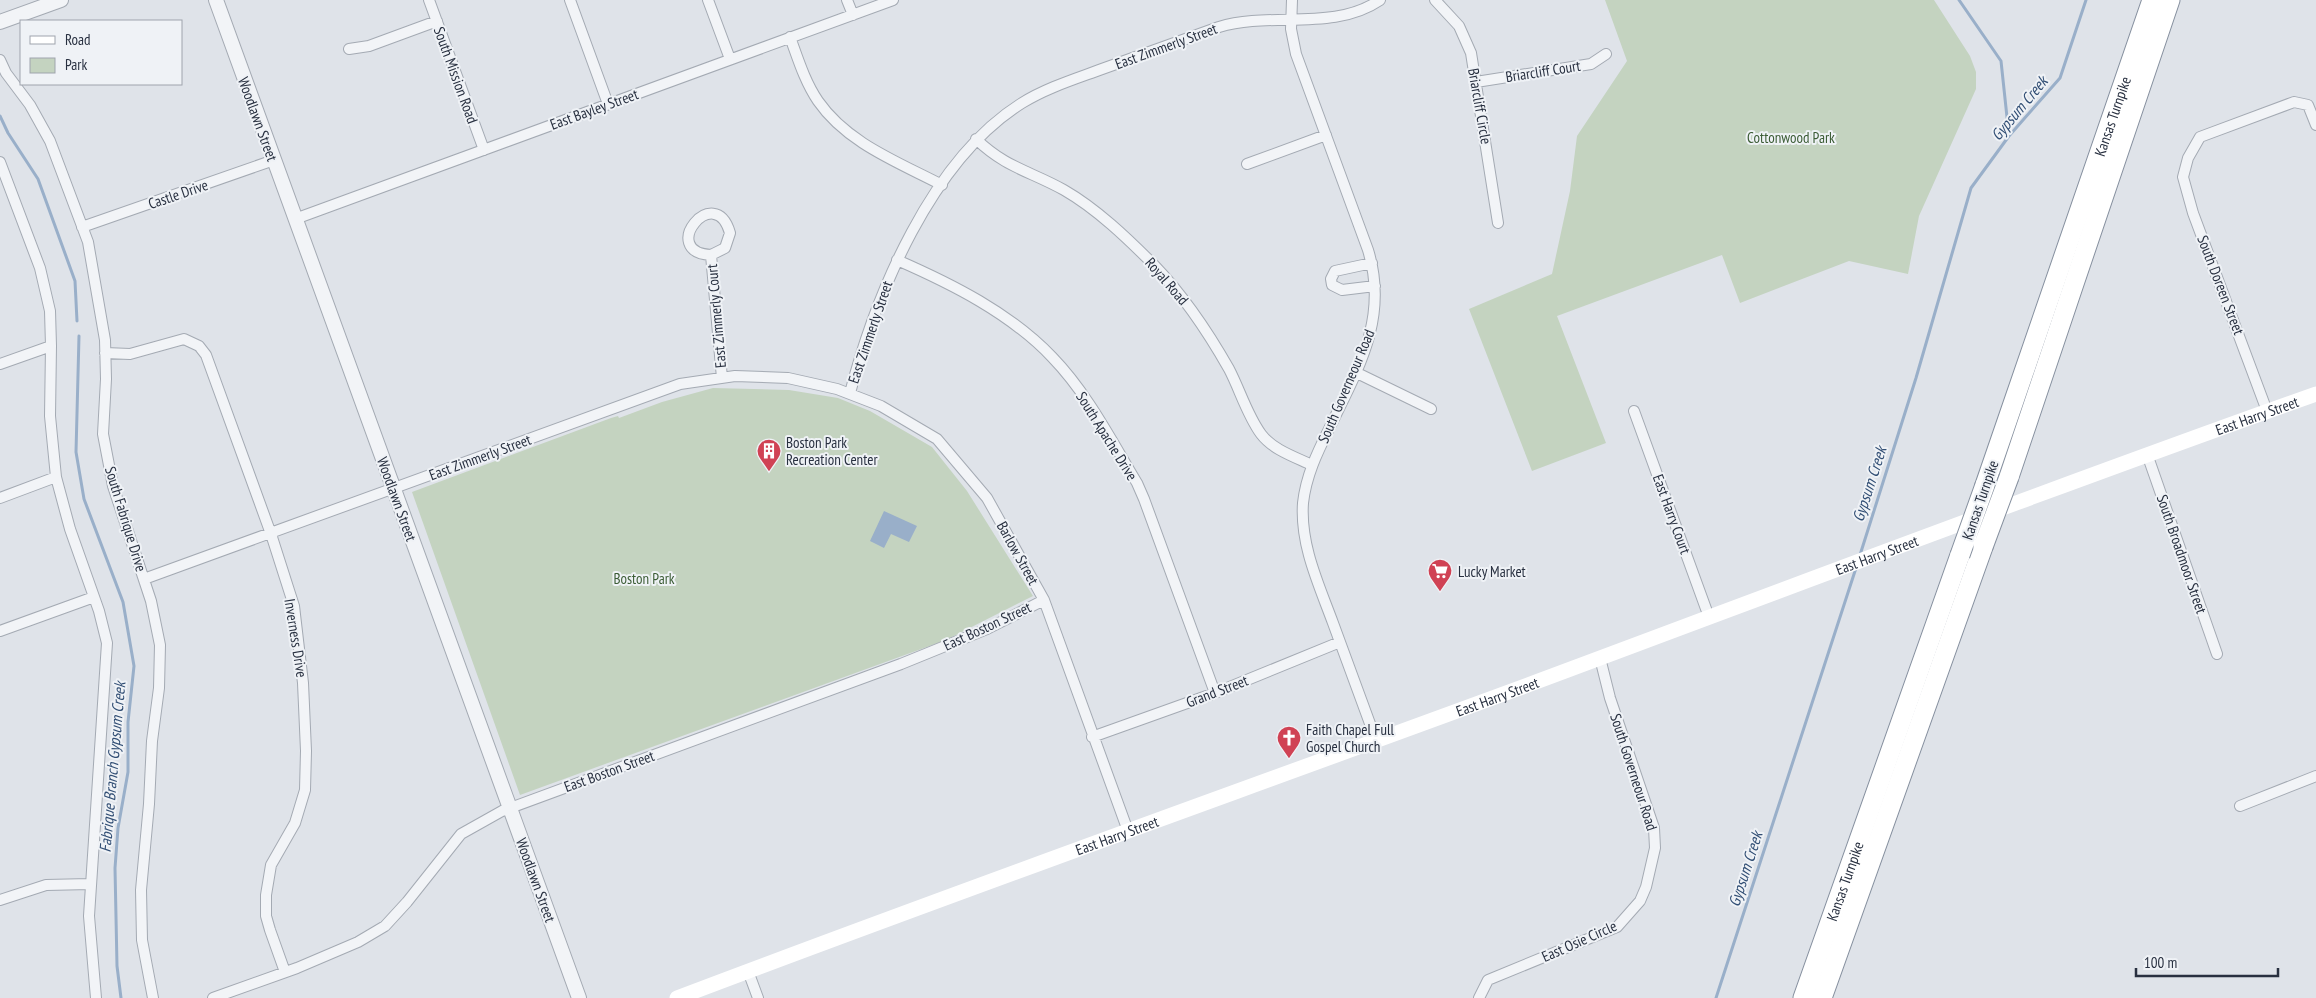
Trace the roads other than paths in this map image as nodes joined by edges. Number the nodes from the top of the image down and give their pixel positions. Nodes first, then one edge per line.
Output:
1 (61, 0) edge
2 (216, 0) edge
3 (429, 0) edge
4 (570, 0) edge
5 (708, 0) edge
6 (847, 0) edge
7 (893, 0) edge
8 (1292, 0) edge
9 (1380, 0) edge
10 (1435, 0) edge
11 (2152, 0) edge
12 (2170, 0) edge
13 (852, 15) junction
14 (1291, 19) junction
15 (436, 21) junction
16 (0, 22) edge
17 (790, 37) junction
18 (349, 49) dead end
19 (1606, 54) dead end
20 (730, 59) junction
21 (0, 60) edge
22 (1476, 82) junction
23 (608, 104) junction
24 (2316, 125) edge
25 (1326, 135) junction
26 (976, 139) junction
27 (484, 150) junction
28 (274, 160) junction
29 (0, 162) edge
30 (1247, 164) dead end
31 (942, 185) junction
32 (295, 219) junction
33 (1498, 223) dead end
34 (82, 227) junction
35 (711, 255) junction
36 (898, 260) junction
37 (1372, 263) junction
38 (1375, 286) junction
39 (51, 346) junction
40 (105, 354) junction
41 (0, 364) edge
42 (1355, 372) junction
43 (722, 378) junction
44 (850, 393) junction
45 (2316, 394) edge
46 (1431, 409) dead end
47 (1634, 411) dead end
48 (2267, 411) junction
49 (2147, 454) junction
50 (1312, 465) junction
51 (56, 477) junction
52 (394, 488) junction
53 (0, 498) edge
54 (271, 534) junction
55 (144, 579) junction
56 (94, 597) junction
57 (1044, 600) junction
58 (1709, 617) junction
59 (0, 631) edge
60 (1340, 642) junction
61 (2217, 654) dead end
62 (1600, 658) junction
63 (1215, 693) junction
64 (1092, 737) junction
65 (1376, 740) junction
66 (2316, 776) edge
67 (2240, 806) dead end
68 (510, 808) junction
69 (1128, 831) junction
70 (90, 884) junction
71 (1646, 887) joint
72 (0, 900) edge
73 (748, 971) junction
74 (285, 972) junction
75 (96, 998) edge
76 (153, 998) edge
77 (213, 998) edge
78 (579, 998) edge
79 (676, 998) edge
80 (758, 998) edge
81 (1479, 998) edge
82 (1803, 998) edge
83 (1822, 998) edge

1 - 16 street
2 - 28 street, Woodlawn Street
3 - 15 street, South Mission Road
4 - 23 street
5 - 20 street
6 - 13 street
7 - 13 street, East Bayley Street
8 - 14 street, South Governeour Road
9 - 14 street, East Zimmerly Street
10 - 22 street, Briarcliff Circle
11 - 82 highway, Kansas Turnpike, bridge
12 - 83 highway, Kansas Turnpike, bridge
13 - 17 street, East Bayley Street
14 - 25 street, South Governeour Road
14 - 26 street, East Zimmerly Street
15 - 18 street
15 - 27 street, South Mission Road
17 - 20 street, East Bayley Street
17 - 31 street
19 - 22 street, Briarcliff Court
20 - 23 street, East Bayley Street
21 - 34 street, South Fabrique Drive
22 - 33 street, Briarcliff Circle
23 - 27 street, East Bayley Street
24 - 48 street, South Doreen Street
25 - 30 street
25 - 37 street, South Governeour Road
26 - 31 street, East Zimmerly Street
26 - 50 street, Royal Road
27 - 32 street, East Bayley Street
28 - 32 street, Woodlawn Street
28 - 34 street, Castle Drive
29 - 39 street
31 - 36 street, East Zimmerly Street
32 - 52 street, Woodlawn Street
34 - 40 street, South Fabrique Drive
35 - 35 street, East Zimmerly Court
35 - 43 street, East Zimmerly Court
36 - 44 street, East Zimmerly Street
36 - 63 street, South Apache Drive
37 - 38 street, South Governeour Road
37 - 38 street
38 - 42 street, South Governeour Road
39 - 41 street
39 - 51 street
40 - 54 street, Inverness Drive
40 - 55 street, South Fabrique Drive
42 - 46 street
42 - 50 street, South Governeour Road
43 - 44 street, East Zimmerly Street
43 - 52 street, East Zimmerly Street
44 - 57 street, Barlow Street
45 - 48 main road, East Harry Street
47 - 58 street, East Harry Court
48 - 49 main road, East Harry Street
49 - 58 main road, East Harry Street
49 - 61 street, South Broadmoor Street
50 - 60 street, South Governeour Road
51 - 53 street
51 - 56 street
52 - 54 street, East Zimmerly Street
52 - 68 street, Woodlawn Street
54 - 55 street, East Zimmerly Street
54 - 74 street, Inverness Drive
55 - 76 street, South Fabrique Drive
56 - 59 street
56 - 70 street
57 - 64 street, Barlow Street
57 - 68 street, East Boston Street
58 - 62 main road, East Harry Street
60 - 63 street, Grand Street
60 - 65 street, South Governeour Road
62 - 65 main road, East Harry Street
62 - 71 street, South Governeour Road
63 - 64 street, Grand Street
64 - 69 street, Barlow Street
65 - 69 main road, East Harry Street
66 - 67 street
68 - 74 street, East Boston Street
68 - 78 street, Woodlawn Street
69 - 73 main road, East Harry Street
70 - 72 street
70 - 75 street
71 - 81 street, East Osie Circle
73 - 79 main road, East Harry Street
73 - 80 street
74 - 77 street, East Boston Street

